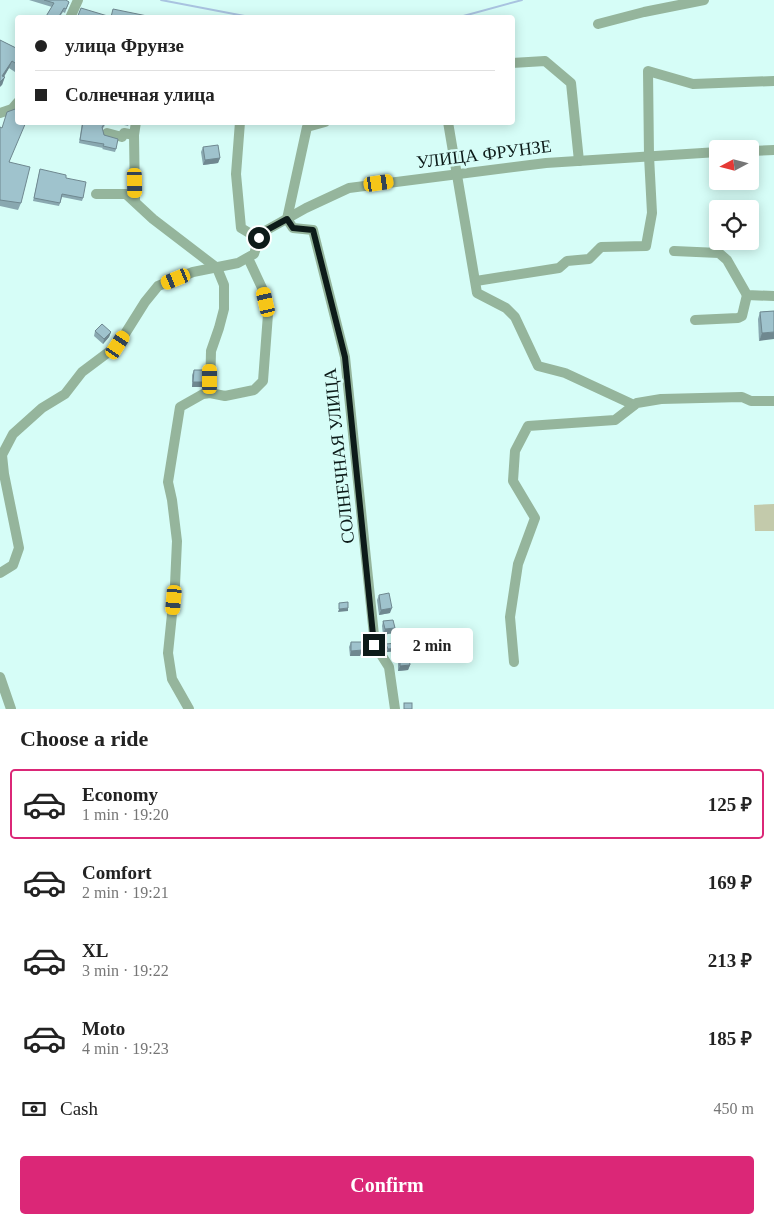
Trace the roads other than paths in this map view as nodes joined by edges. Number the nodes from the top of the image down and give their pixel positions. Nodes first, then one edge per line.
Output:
1 (78, 0) edge
2 (704, 0) edge
3 (71, 15) edge
4 (598, 24) dead end
5 (515, 63) edge
6 (774, 81) edge
7 (15, 106) edge
8 (0, 113) edge
9 (136, 125) edge
10 (240, 125) edge
11 (314, 125) edge
12 (448, 125) edge
13 (108, 134) edge
14 (134, 135) junction
15 (774, 150) edge
16 (759, 151) edge
17 (709, 153) edge
18 (649, 156) junction
19 (579, 160) junction
20 (456, 173) junction
21 (96, 194) dead end
22 (135, 201) junction
23 (287, 219) junction
24 (265, 231) junction
25 (674, 251) dead end
26 (248, 258) junction
27 (217, 268) junction
28 (476, 281) junction
29 (747, 295) junction
30 (774, 296) edge
31 (695, 320) dead end
32 (210, 393) junction
33 (774, 401) edge
34 (634, 406) junction
35 (0, 573) edge
36 (514, 662) dead end
37 (0, 677) edge
38 (11, 709) edge
39 (189, 709) edge
40 (395, 709) edge

1 - 3 street
2 - 4 street
5 - 19 street
6 - 18 street
7 - 8 street
9 - 14 street
10 - 24 street
11 - 23 street
12 - 20 street
13 - 14 street
14 - 22 street
15 - 16 street
17 - 18 street, УЛИЦА ФРУНЗЕ
18 - 19 street, УЛИЦА ФРУНЗЕ
18 - 28 street
19 - 20 street, УЛИЦА ФРУНЗЕ
20 - 23 street, УЛИЦА ФРУНЗЕ
20 - 28 street
21 - 22 street
22 - 27 street
23 - 24 street, УЛИЦА ФРУНЗЕ
23 - 40 street, СОЛНЕЧНАЯ УЛИЦА
24 - 26 street
25 - 29 street
26 - 27 street
26 - 32 street
27 - 32 street
27 - 35 street
28 - 34 street
29 - 30 street
29 - 31 street
32 - 39 street
33 - 34 street
34 - 36 street
37 - 38 street

